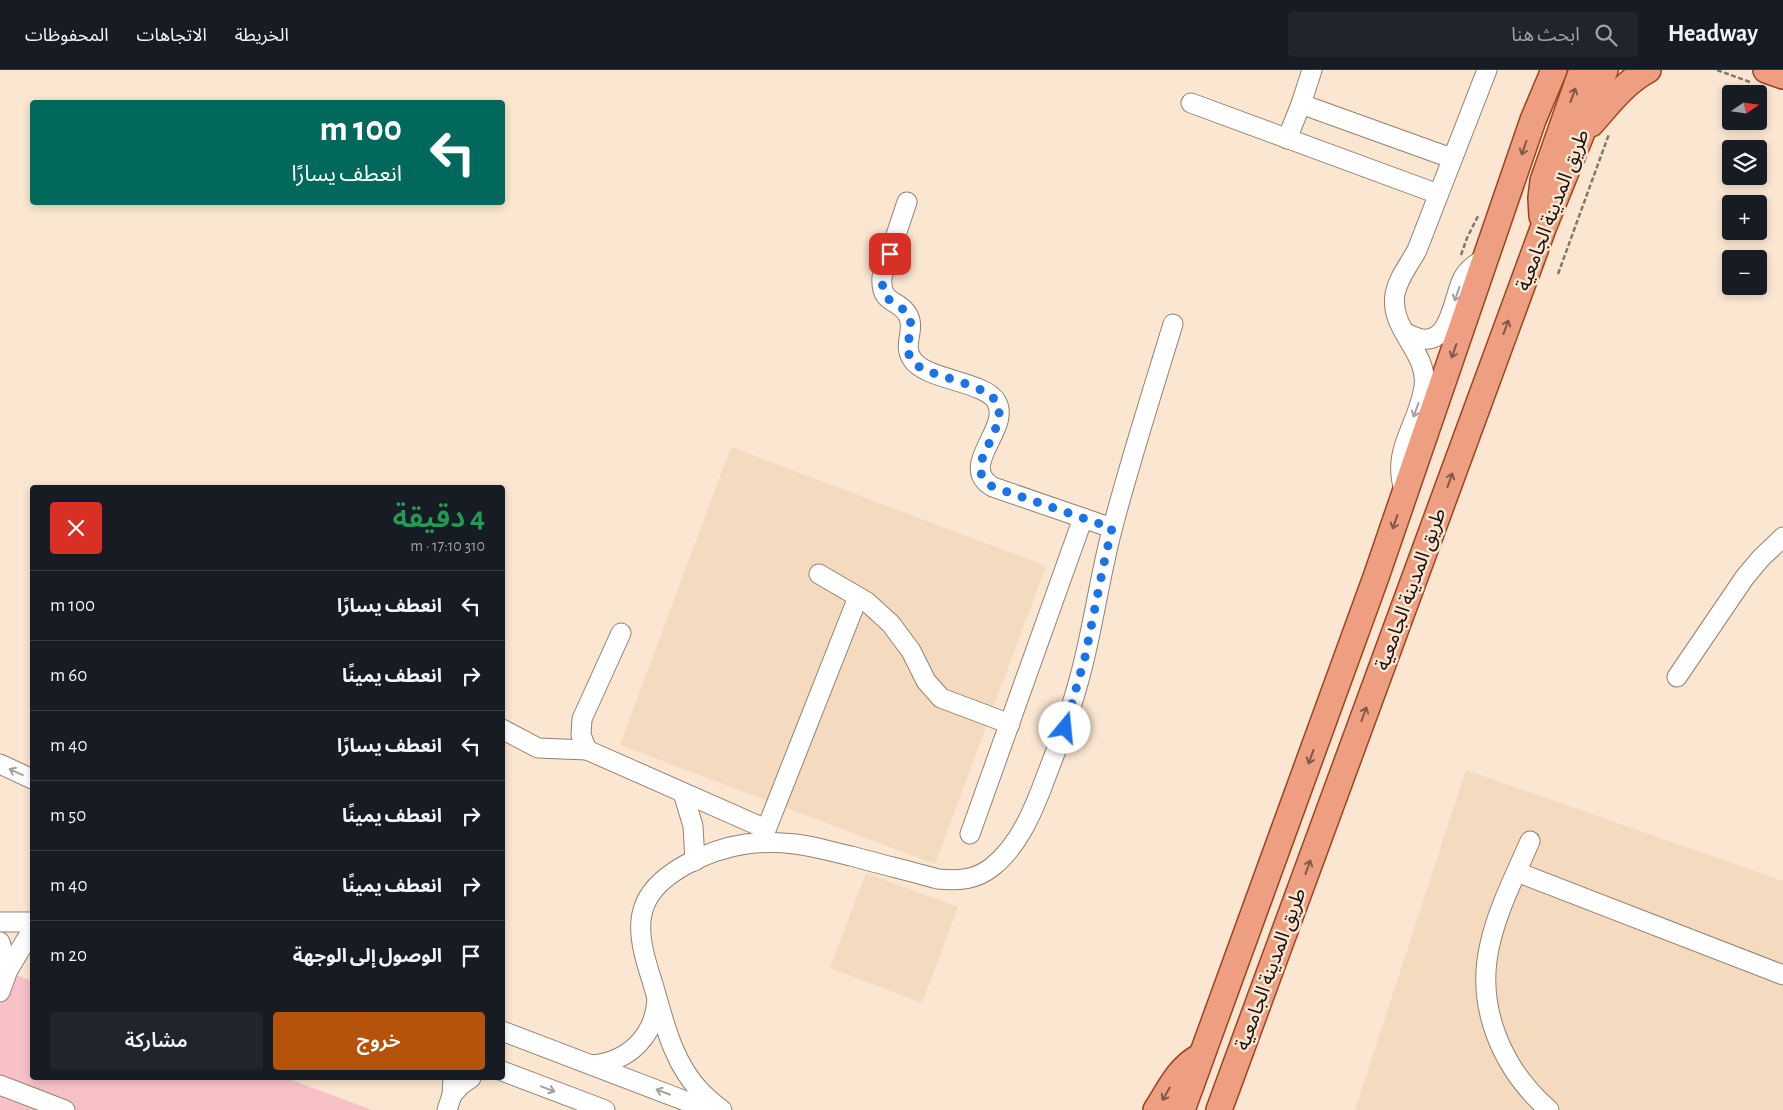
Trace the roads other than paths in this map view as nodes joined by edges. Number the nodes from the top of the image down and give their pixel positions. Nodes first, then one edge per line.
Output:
1 (1312, 70) edge
2 (1487, 70) edge
3 (1537, 70) edge
4 (1554, 70) edge
5 (1582, 70) edge
6 (1605, 70) edge
7 (1648, 70) edge
8 (1766, 70) edge
9 (1783, 76) edge
10 (1191, 103) dead end
11 (1301, 104) junction
12 (1533, 120) junction
13 (1581, 135) junction
14 (1286, 139) junction
15 (1451, 158) junction
16 (1438, 194) junction
17 (907, 202) dead end
18 (1544, 226) junction
19 (1486, 257) junction
20 (1173, 324) dead end
21 (1404, 332) junction
22 (1405, 494) junction
23 (1083, 518) junction
24 (1112, 528) junction
25 (1783, 537) edge
26 (818, 574) dead end
27 (858, 597) junction
28 (621, 633) dead end
29 (1677, 677) dead end
30 (1010, 724) junction
31 (505, 731) edge
32 (587, 750) junction
33 (0, 764) edge
34 (30, 778) edge
35 (683, 793) junction
36 (970, 834) dead end
37 (763, 836) junction
38 (1530, 841) dead end
39 (695, 861) junction
40 (1517, 872) junction
41 (0, 922) edge
42 (30, 922) edge
43 (30, 933) edge
44 (0, 942) edge
45 (8, 970) junction
46 (1783, 975) edge
47 (0, 992) edge
48 (657, 998) junction
49 (505, 1032) edge
50 (1202, 1056) junction
51 (593, 1065) junction
52 (505, 1073) edge
53 (1232, 1074) junction
54 (468, 1080) edge
55 (0, 1085) edge
56 (451, 1094) edge
57 (65, 1110) edge
58 (605, 1110) edge
59 (708, 1110) edge
60 (722, 1110) edge
61 (1156, 1110) edge
62 (1182, 1110) edge
63 (1219, 1110) edge
64 (1234, 1110) edge
65 (1549, 1110) edge

1 - 11 street
2 - 15 street
3 - 12 main road
4 - 12 main road, طريق المدينة الجامعية
18 -> 5 main road
6 - 13 main road, طريق المدينة الجامعية
7 - 13 main road
8 - 9 main road
10 - 14 street
11 - 14 street
11 - 15 street
12 -> 19 main road, طريق المدينة الجامعية
13 - 18 main road, طريق المدينة الجامعية
14 - 16 street
15 - 16 street
16 - 21 street
17 - 23 street
53 -> 18 main road, طريق المدينة الجامعية
19 -> 21 street
19 -> 22 main road, طريق المدينة الجامعية
20 - 24 street
21 -> 22 street
22 -> 50 main road, طريق المدينة الجامعية
23 - 24 street
23 - 30 street
24 - 37 street
25 - 29 street
26 - 27 street
27 - 30 street
27 - 37 street
28 - 32 street
30 - 36 street
31 - 32 street
32 - 35 street
34 -> 33 street
35 - 37 street
35 - 39 street
37 - 39 street
38 - 40 street
39 - 48 street
40 - 46 street
40 - 65 street
41 - 42 street
43 - 45 street
44 - 45 street
45 - 47 street
48 - 51 street
48 - 60 street
49 - 51 street
50 -> 61 main road
50 - 62 main road, طريق المدينة الجامعية
59 -> 51 street
52 -> 58 street
53 - 63 main road, طريق المدينة الجامعية
53 - 64 main road
54 - 56 street
55 - 57 street

